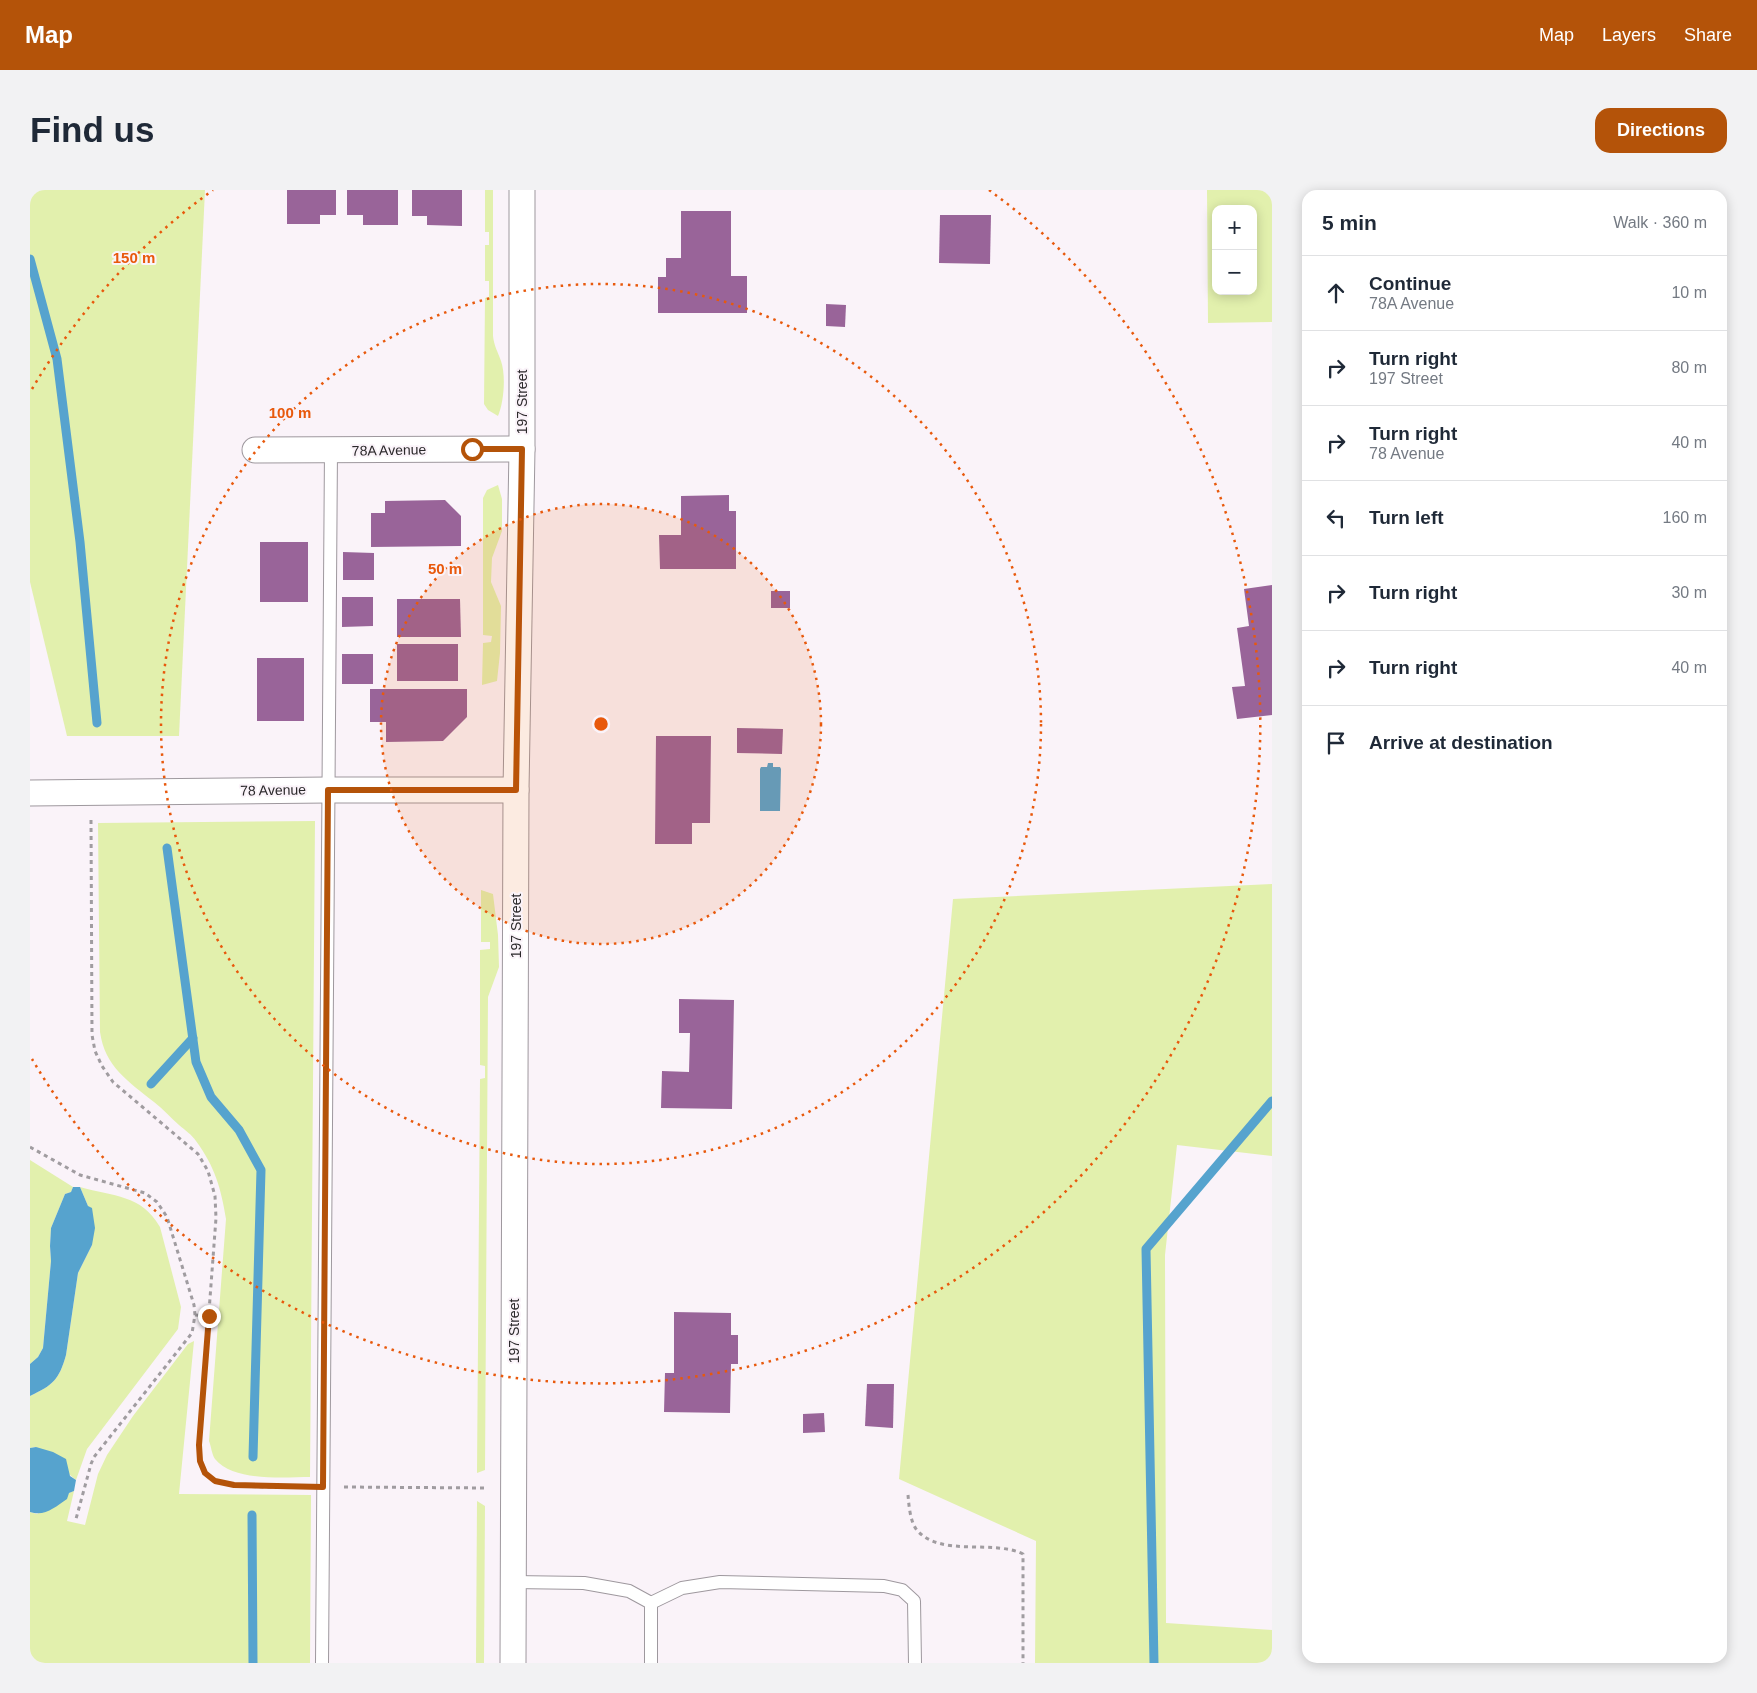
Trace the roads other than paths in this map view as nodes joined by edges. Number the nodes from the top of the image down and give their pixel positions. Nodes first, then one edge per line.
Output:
1 (522, 190) edge
2 (522, 449) junction
3 (255, 450) dead end
4 (332, 450) junction
5 (328, 790) junction
6 (516, 790) junction
7 (30, 793) edge
8 (513, 1582) junction
9 (651, 1603) junction
10 (322, 1663) edge
11 (513, 1663) edge
12 (651, 1663) edge
13 (914, 1663) edge

1 - 2 street, 197 Street
2 - 4 street, 78A Avenue
2 - 6 street, 197 Street
3 - 4 street, 78A Avenue
4 - 5 lane
5 - 6 street, 78 Avenue
5 - 7 street, 78 Avenue
5 - 10 lane
6 - 8 street, 197 Street
8 - 9 lane
8 - 11 street, 197 Street
9 - 12 lane
9 - 13 lane

